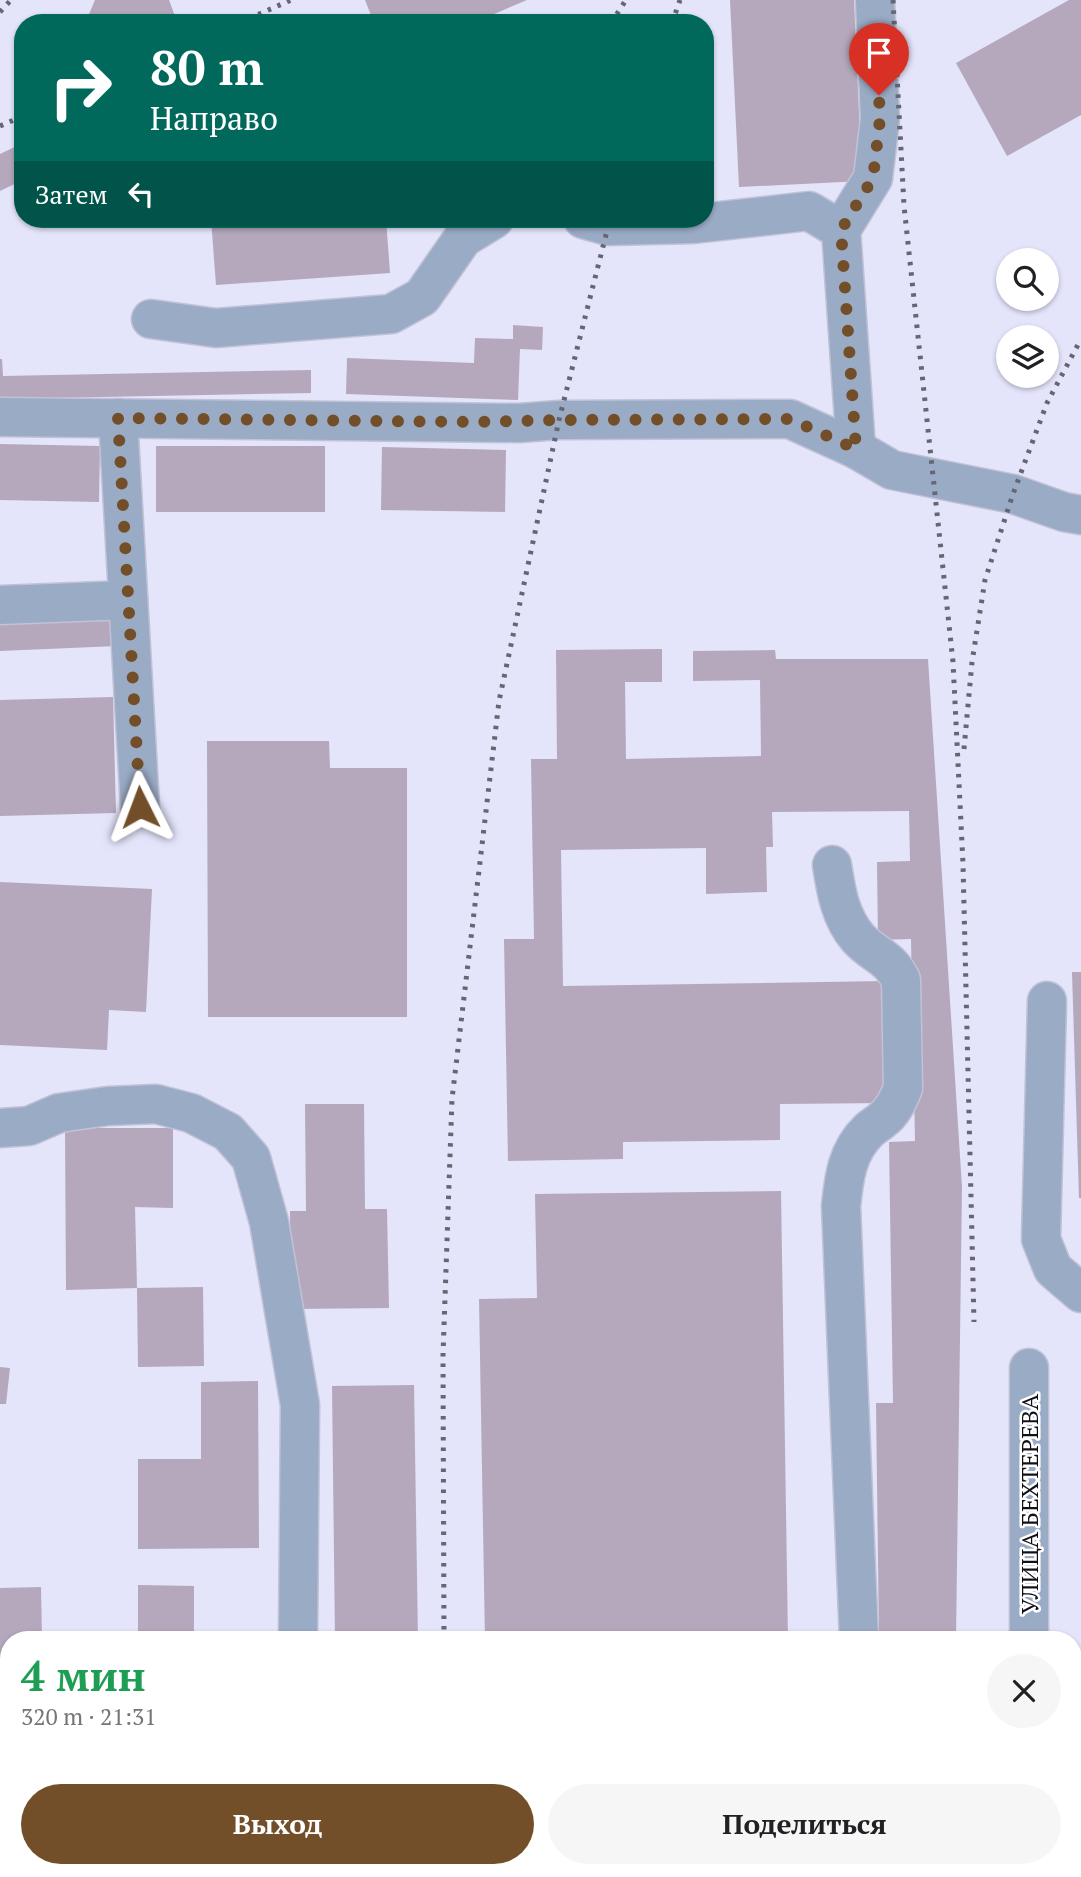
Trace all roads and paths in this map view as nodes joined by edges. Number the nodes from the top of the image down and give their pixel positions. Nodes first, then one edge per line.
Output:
1 (875, 0) edge
2 (714, 222) edge
3 (479, 228) edge
4 (841, 230) junction
5 (151, 319) dead end
6 (0, 418) edge
7 (118, 418) junction
8 (856, 449) junction
9 (1072, 514) edge
10 (128, 600) junction
11 (0, 605) edge
12 (140, 807) dead end
13 (832, 865) dead end
14 (1047, 1001) dead end
15 (0, 1128) edge
16 (1081, 1293) edge
17 (1029, 1368) dead end
18 (298, 1631) edge
19 (859, 1631) edge
20 (1029, 1631) edge

1 - 4 street
2 - 4 street
3 - 5 street
4 - 8 street
6 - 7 street
7 - 8 street
7 - 10 street
8 - 9 street
10 - 11 street
10 - 12 street
13 - 19 street
14 - 16 street
15 - 18 street
17 - 20 street, УЛИЦА БЕХТЕРЕВА

